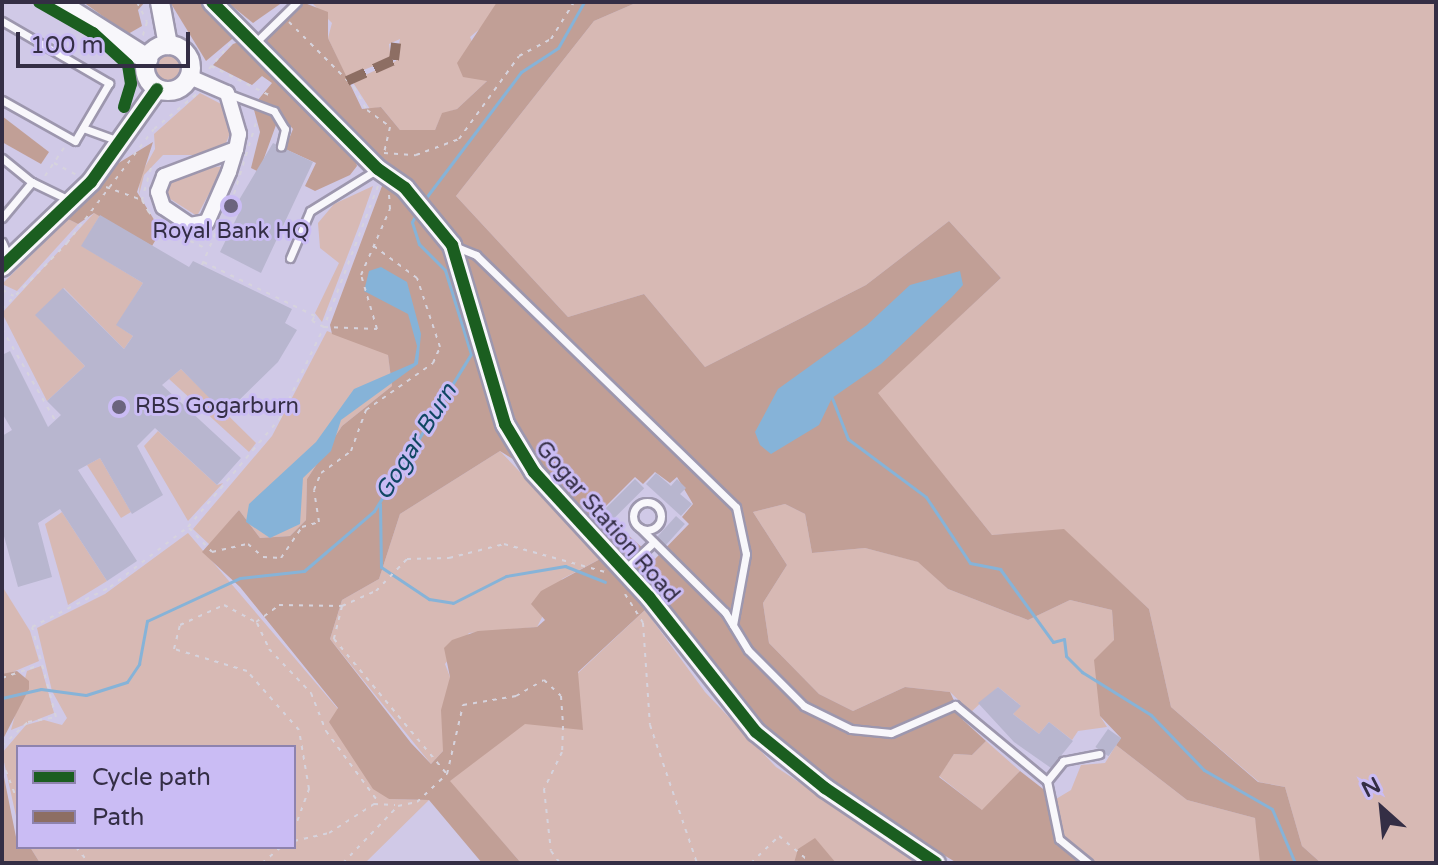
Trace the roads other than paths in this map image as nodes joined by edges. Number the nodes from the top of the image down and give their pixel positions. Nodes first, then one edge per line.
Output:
1 (57, 2) edge
2 (160, 2) edge
3 (212, 2) edge
4 (297, 2) edge
5 (2, 21) edge
6 (252, 39) junction
7 (168, 45) junction
8 (139, 53) junction
9 (197, 79) junction
10 (157, 89) junction
11 (227, 93) junction
12 (2, 100) edge
13 (83, 128) junction
14 (123, 142) junction
15 (281, 147) dead end
16 (236, 149) junction
17 (2, 158) edge
18 (378, 177) junction
19 (34, 184) junction
20 (72, 201) junction
21 (2, 218) edge
22 (2, 242) edge
23 (452, 245) junction
24 (290, 258) dead end
25 (6, 264) edge
26 (640, 528) junction
27 (654, 542) junction
28 (619, 575) junction
29 (733, 625) junction
30 (1099, 754) dead end
31 (1047, 781) junction
32 (936, 863) edge
33 (1089, 863) edge

1 - 8 main road
2 - 7 street
3 - 6 street, Gogar Station Road
4 - 6 lane
5 - 13 lane
6 - 18 street, Gogar Station Road
7 - 8 street
7 - 9 street
8 - 10 street
9 - 10 street
9 - 11 street
10 - 14 street
11 - 15 lane
11 - 16 street
12 - 13 lane
13 - 14 lane
14 - 20 street
16 - 16 street
17 - 19 lane
18 - 23 street, Gogar Station Road
18 - 24 lane
19 - 20 lane
19 - 21 lane
20 - 25 street
22 - 25 lane
23 - 28 street, Gogar Station Road
23 - 29 lane
26 - 26 lane
26 - 27 lane
27 - 28 lane
27 - 29 lane
28 - 32 street, Gogar Station Road
29 - 31 lane
30 - 31 lane
31 - 33 lane

